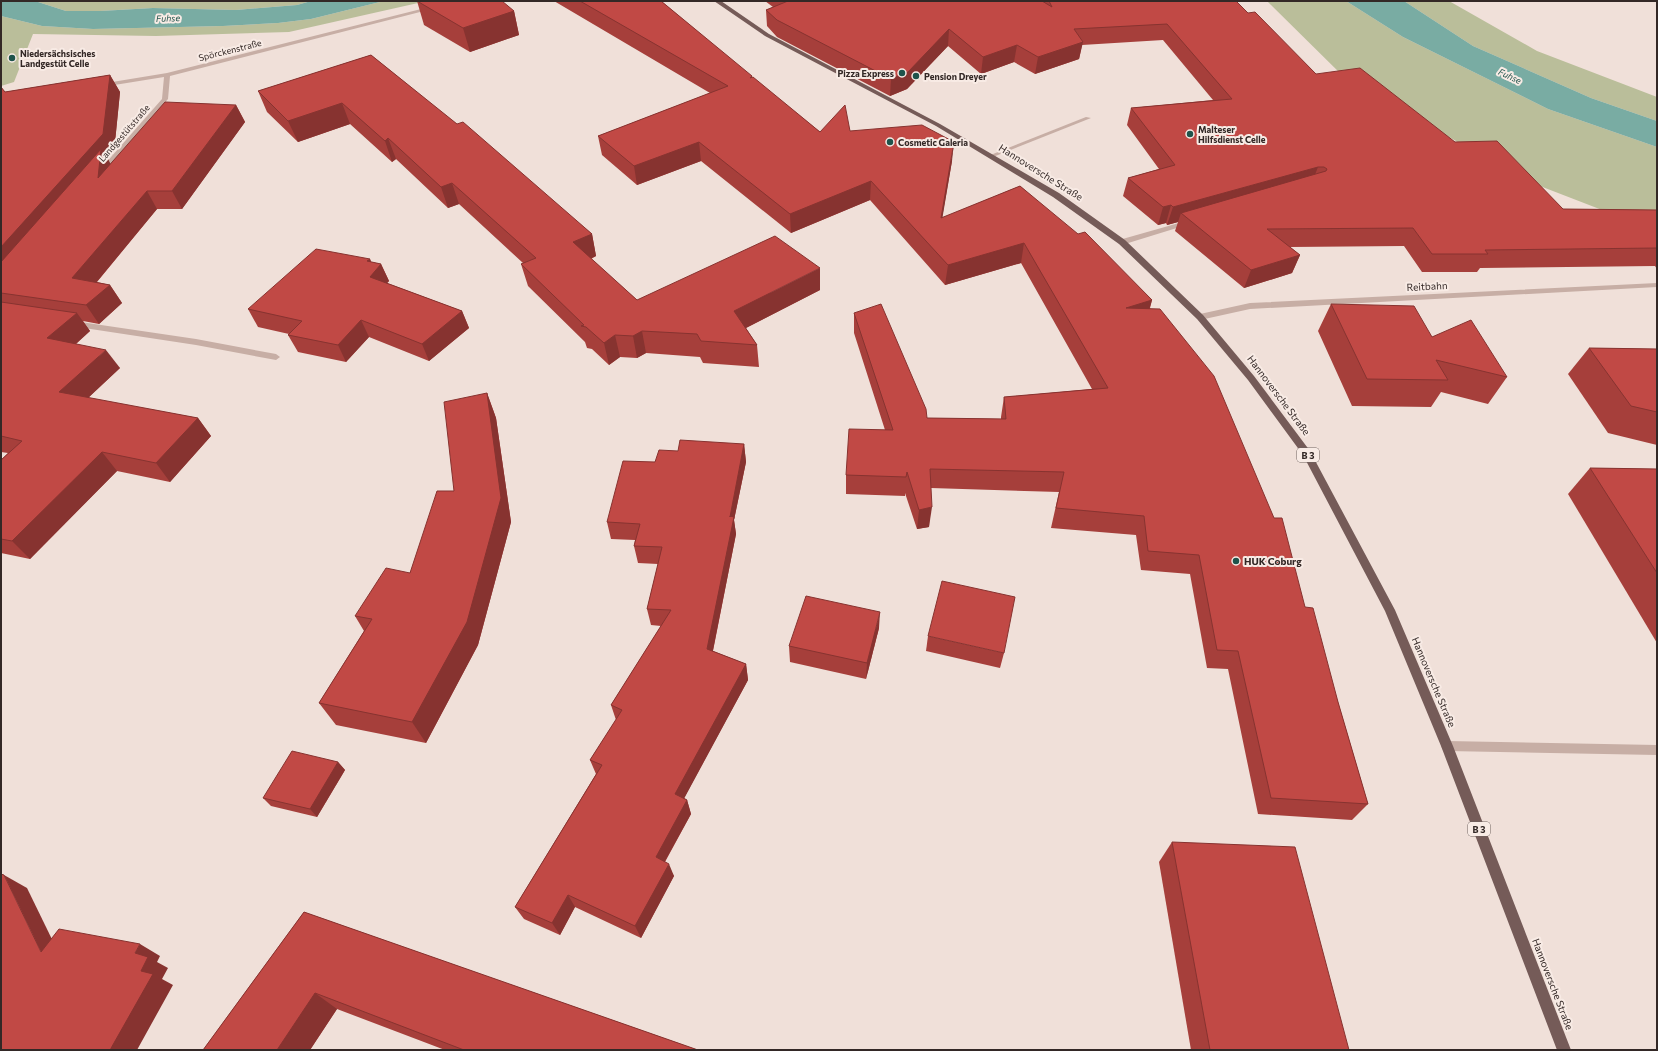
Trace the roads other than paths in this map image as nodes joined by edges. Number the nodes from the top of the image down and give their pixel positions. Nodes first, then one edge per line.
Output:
1 (460, 1) edge
2 (717, 1) edge
3 (167, 75) junction
4 (96, 86) edge
5 (1088, 118) dead end
6 (991, 156) junction
7 (94, 181) edge
8 (1199, 220) edge
9 (1122, 242) junction
10 (1657, 285) edge
11 (1200, 317) junction
12 (63, 322) edge
13 (276, 357) dead end
14 (1447, 746) junction
15 (1657, 750) edge
16 (1564, 1050) edge

1 - 3 street, Spörckenstraße
2 - 6 main road, Hannoversche Straße / B 3
3 - 4 street, Spörckenstraße
3 - 7 street, Landgestütstraße
5 - 6 street
6 - 9 main road, Hannoversche Straße / B 3
8 - 9 street
9 - 11 main road, Hannoversche Straße / B 3
10 - 11 street, Reitbahn
11 - 14 main road, Hannoversche Straße / B 3
12 - 13 street
14 - 15 street
14 - 16 main road, Hannoversche Straße / B 3

